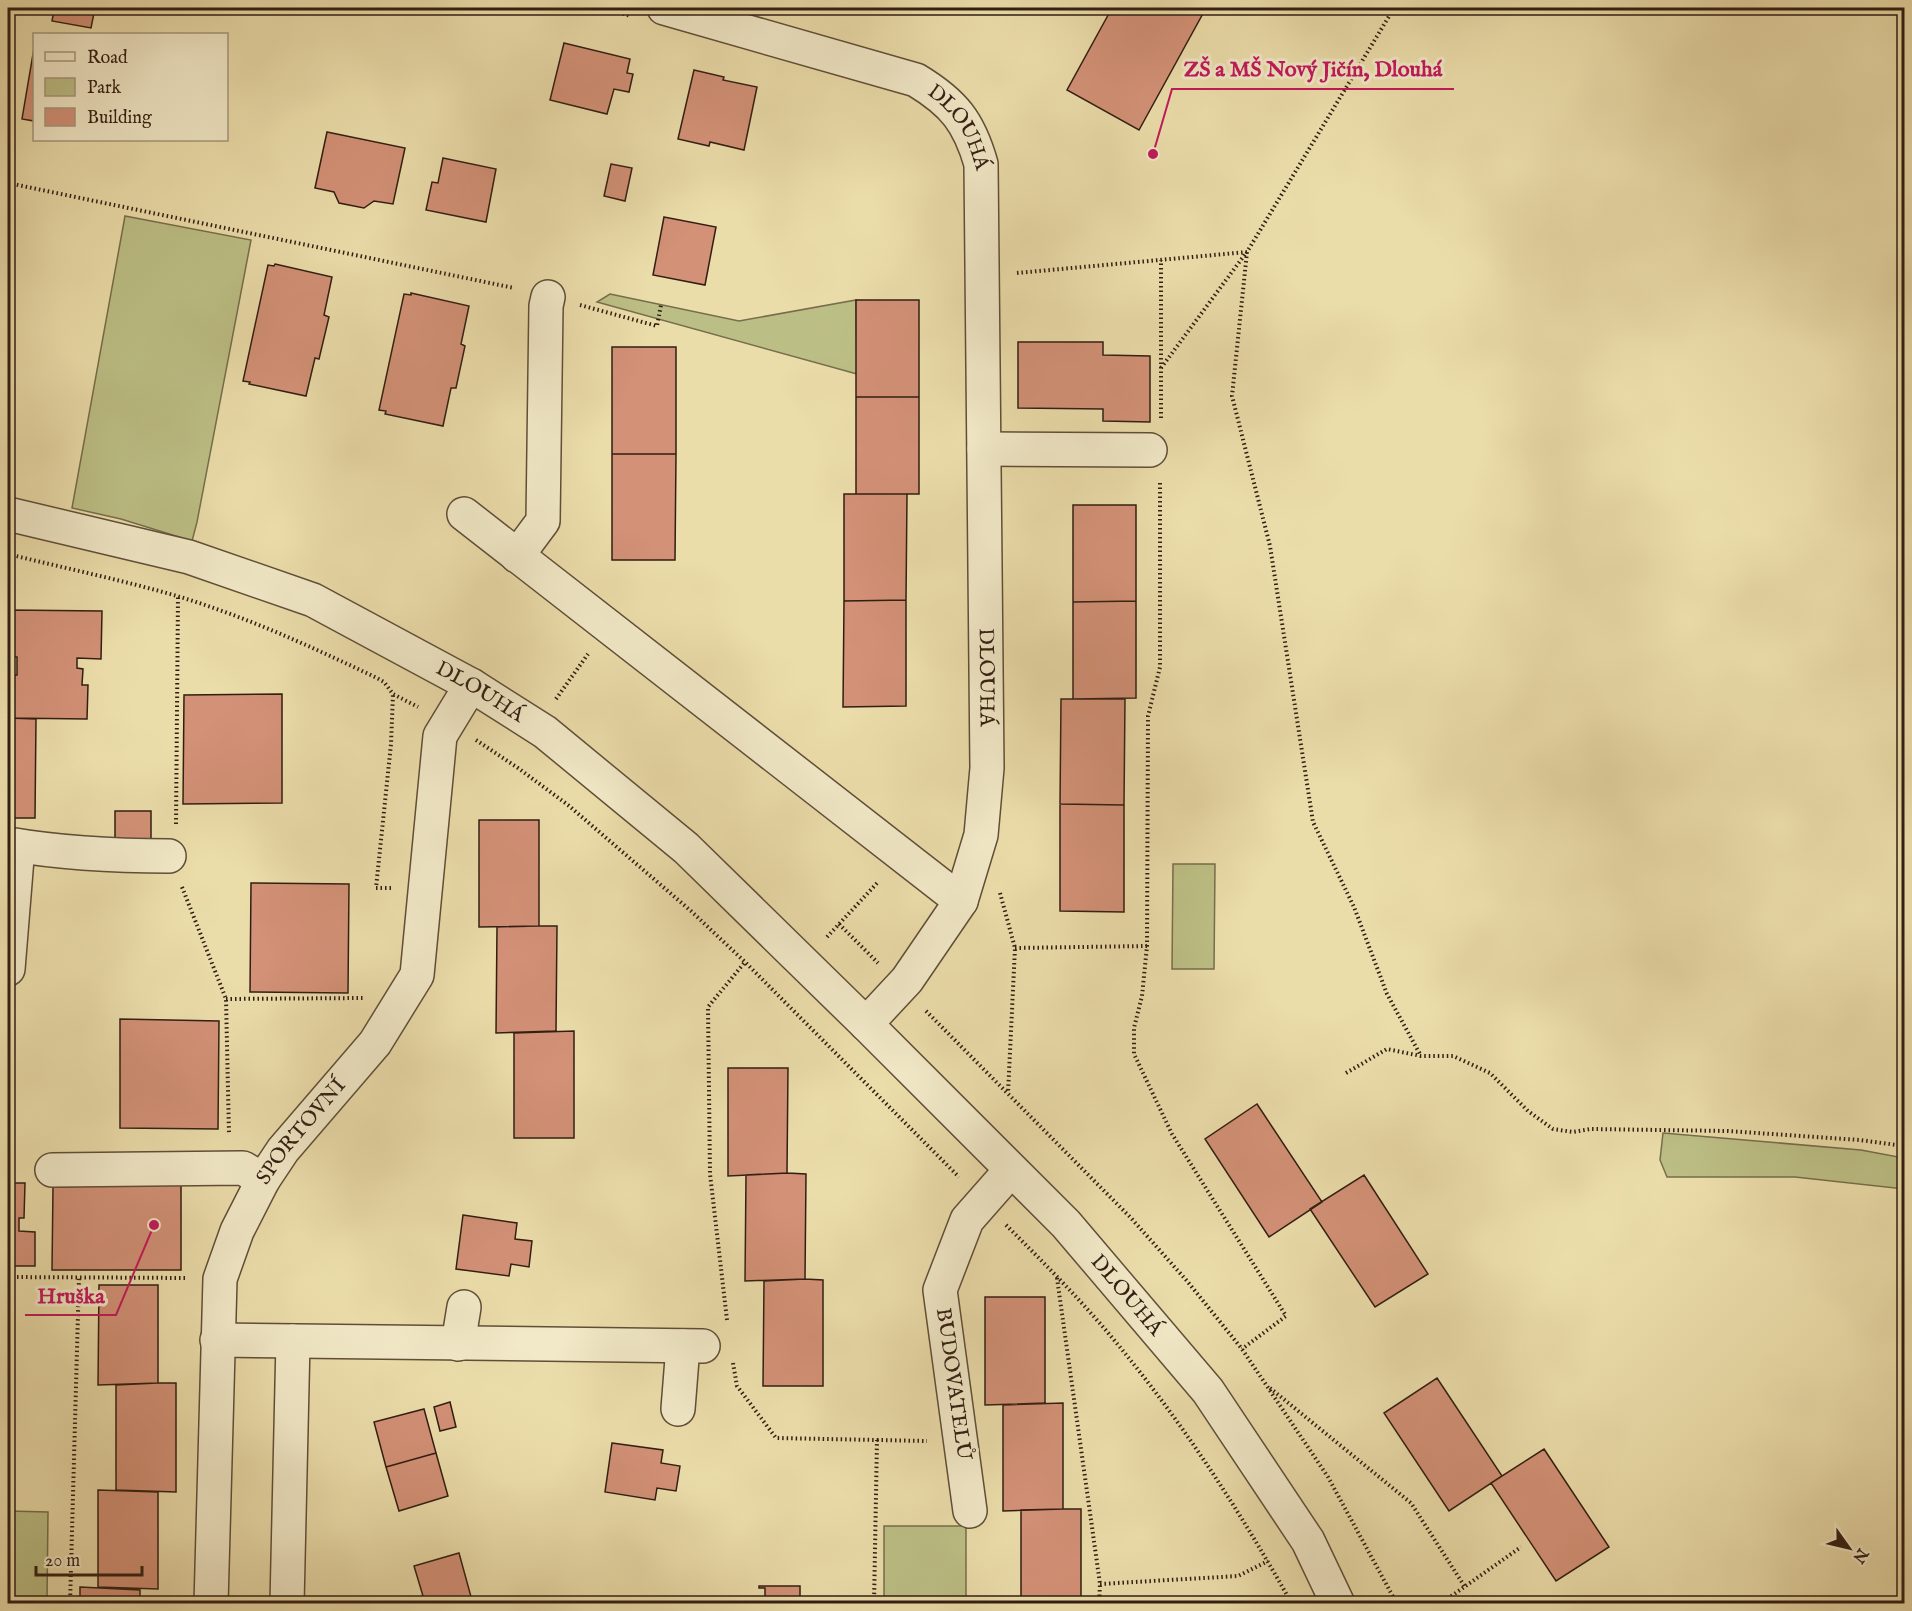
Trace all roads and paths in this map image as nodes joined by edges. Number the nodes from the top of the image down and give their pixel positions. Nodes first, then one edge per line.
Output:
1 (601, 8) edge
2 (1394, 8) edge
3 (650, 12) edge
4 (739, 18) edge
5 (8, 183) edge
6 (1247, 252) junction
7 (1161, 260) junction
8 (983, 276) junction
9 (548, 297) junction
10 (661, 304) dead end
11 (1161, 369) junction
12 (984, 449) junction
13 (1157, 450) junction
14 (8, 514) edge
15 (464, 514) dead end
16 (8, 554) edge
17 (517, 556) junction
18 (178, 596) junction
19 (592, 649) dead end
20 (471, 685) junction
21 (554, 702) dead end
22 (448, 723) junction
23 (13, 845) edge
24 (902, 855) junction
25 (175, 857) junction
26 (998, 884) dead end
27 (961, 901) junction
28 (839, 924) junction
29 (1148, 946) junction
30 (1015, 948) junction
31 (745, 962) junction
32 (804, 962) junction
33 (8, 969) edge
34 (902, 986) junction
35 (776, 993) junction
36 (367, 998) dead end
37 (226, 999) junction
38 (866, 1024) junction
39 (1421, 1056) junction
40 (1346, 1073) dead end
41 (1008, 1094) junction
42 (1905, 1146) edge
43 (230, 1168) junction
44 (52, 1170) dead end
45 (1011, 1170) junction
46 (263, 1180) junction
47 (983, 1202) junction
48 (8, 1277) edge
49 (79, 1277) junction
50 (1057, 1277) junction
51 (220, 1279) junction
52 (464, 1307) dead end
53 (727, 1324) dead end
54 (217, 1340) junction
55 (293, 1341) junction
56 (458, 1344) junction
57 (1242, 1348) junction
58 (706, 1350) junction
59 (1265, 1384) junction
60 (678, 1410) dead end
61 (877, 1440) junction
62 (960, 1442) junction
63 (970, 1511) dead end
64 (1521, 1547) dead end
65 (1268, 1561) junction
66 (1100, 1584) junction
67 (1465, 1587) junction
68 (70, 1604) edge
69 (211, 1604) edge
70 (287, 1604) edge
71 (874, 1604) edge
72 (1099, 1604) edge
73 (1292, 1604) edge
74 (1338, 1604) edge
75 (1396, 1604) edge
76 (1440, 1604) edge

1 - 3 path
2 - 6 path
3 - 4 street, DLOUHÁ
4 - 8 street, DLOUHÁ
5 - 9 path
6 - 7 path
6 - 11 path
6 - 39 path
7 - 8 path
7 - 11 path
8 - 12 street, DLOUHÁ
9 - 10 path
9 - 17 street
11 - 13 path
12 - 13 street
12 - 27 street, DLOUHÁ
13 - 29 path
14 - 20 street, DLOUHÁ
15 - 17 street
16 - 18 path
17 - 24 street
18 - 22 path
18 - 25 path
19 - 21 path
20 - 22 street, SPORTOVNÍ
20 - 32 street, DLOUHÁ
22 - 31 path
22 - 46 street, SPORTOVNÍ
23 - 25 street
23 - 33 street
24 - 27 street
24 - 28 path
25 - 37 path
26 - 30 path
27 - 34 street, DLOUHÁ
28 - 32 path
28 - 34 path
29 - 30 path
29 - 57 path
30 - 41 path
31 - 35 path
31 - 53 path
32 - 35 path
32 - 38 street, DLOUHÁ
34 - 38 street, DLOUHÁ
34 - 41 path
35 - 47 path
36 - 37 path
37 - 43 path
38 - 45 street, DLOUHÁ
39 - 40 path
39 - 42 path
41 - 57 path
43 - 44 street
43 - 46 street
45 - 47 street, BUDOVATELŮ
45 - 74 street, DLOUHÁ
46 - 51 street, SPORTOVNÍ
47 - 50 path
47 - 62 street, BUDOVATELŮ
48 - 49 path
49 - 51 path
49 - 68 path
50 - 65 path
50 - 66 path
51 - 54 street, SPORTOVNÍ
52 - 56 street
54 - 55 street
54 - 69 street, SPORTOVNÍ
55 - 56 street
55 - 70 street
56 - 58 street
57 - 59 path
58 - 60 street
58 - 61 path
59 - 67 path
59 - 75 path
61 - 62 path
61 - 71 path
62 - 63 street, BUDOVATELŮ
64 - 67 path
65 - 66 path
65 - 73 path
66 - 72 path
67 - 76 path

